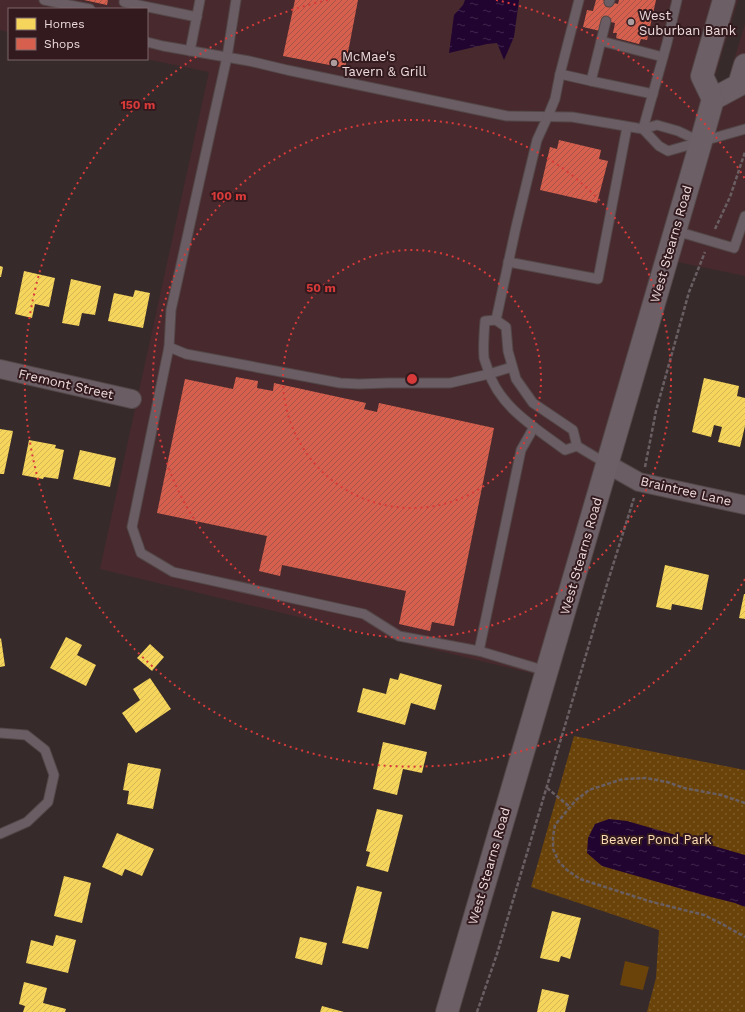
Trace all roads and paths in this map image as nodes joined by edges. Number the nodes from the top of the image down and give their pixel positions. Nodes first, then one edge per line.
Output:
1 (44, 0) edge
2 (200, 0) edge
3 (236, 0) edge
4 (579, 0) edge
5 (677, 0) edge
6 (724, 0) edge
7 (124, 4) edge
8 (85, 8) edge
9 (146, 8) edge
10 (148, 8) edge
11 (197, 17) junction
12 (606, 21) dead end
13 (601, 41) junction
14 (148, 42) edge
15 (190, 50) junction
16 (226, 57) junction
17 (664, 57) junction
18 (745, 65) edge
19 (560, 74) junction
20 (591, 81) junction
21 (653, 94) junction
22 (738, 96) dead end
23 (713, 98) junction
24 (548, 116) junction
25 (627, 127) junction
26 (745, 129) edge
27 (644, 130) junction
28 (701, 142) junction
29 (745, 216) edge
30 (676, 230) junction
31 (508, 262) junction
32 (496, 320) junction
33 (169, 347) junction
34 (512, 367) junction
35 (0, 369) edge
36 (489, 374) junction
37 (132, 399) dead end
38 (534, 427) junction
39 (577, 446) junction
40 (608, 464) junction
41 (745, 505) edge
42 (479, 651) junction
43 (546, 671) junction
44 (0, 733) edge
45 (745, 803) edge
46 (570, 807) junction
47 (0, 834) edge
48 (745, 937) edge
49 (447, 1012) edge
50 (477, 1012) edge

1 - 8 lane
2 - 11 lane
3 - 16 lane
4 - 19 lane
5 - 17 lane
6 - 23 main road
7 - 9 lane
10 - 11 lane
11 - 15 lane
12 - 13 lane
13 - 17 lane
13 - 20 lane
14 - 15 lane
15 - 16 lane
16 - 24 lane
16 - 33 lane
17 - 21 lane
18 - 23 main road
19 - 20 lane
19 - 24 lane
20 - 21 lane
21 - 27 lane
22 - 23 lane
23 - 28 main road, West Stearns Road
24 - 25 lane
24 - 31 lane
25 - 27 lane
25 - 31 lane
26 - 28 lane
27 - 28 lane
27 - 28 lane
28 - 30 main road, West Stearns Road
29 - 30 lane
30 - 40 main road, West Stearns Road
31 - 32 lane
32 - 34 lane
32 - 36 lane
33 - 36 lane
33 - 42 lane
34 - 36 lane
34 - 39 lane
35 - 37 street, Fremont Street
36 - 38 lane
38 - 39 lane
38 - 42 lane
39 - 40 lane
40 - 41 street, Braintree Lane
40 - 43 main road, West Stearns Road
42 - 43 lane
43 - 49 main road, West Stearns Road
44 - 47 lane
45 - 46 path
46 - 48 path
46 - 50 path

